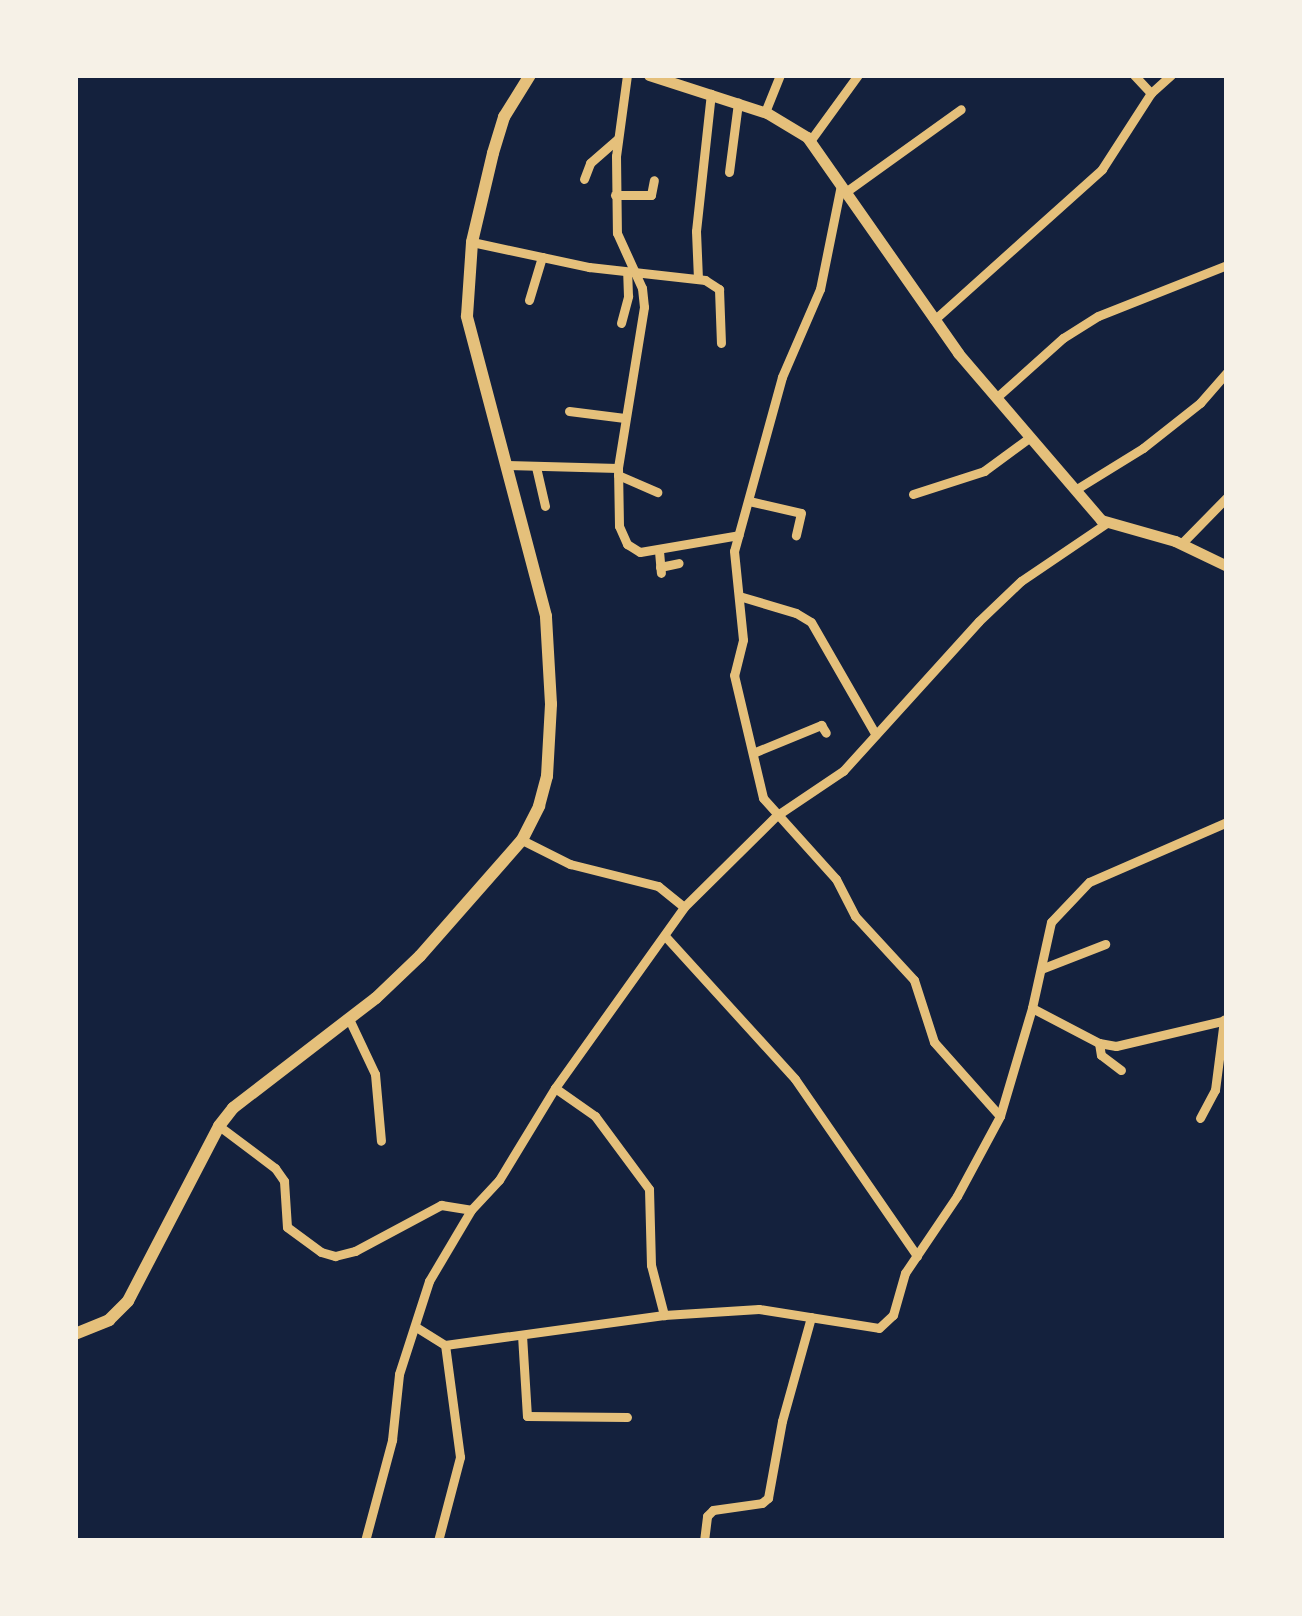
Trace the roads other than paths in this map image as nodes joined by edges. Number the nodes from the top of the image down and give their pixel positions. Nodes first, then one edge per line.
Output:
1 (530, 75) edge
2 (626, 75) edge
3 (649, 75) edge
4 (780, 75) edge
5 (858, 75) edge
6 (1134, 75) edge
7 (1171, 75) edge
8 (1150, 93) junction
9 (711, 94) junction
10 (738, 103) junction
11 (961, 109) dead end
12 (765, 112) junction
13 (618, 138) junction
14 (810, 141) junction
15 (730, 172) dead end
16 (584, 179) dead end
17 (654, 180) dead end
18 (844, 187) junction
19 (615, 194) junction
20 (472, 242) junction
21 (542, 257) junction
22 (1227, 265) edge
23 (632, 274) junction
24 (698, 279) junction
25 (529, 300) dead end
26 (934, 320) junction
27 (621, 323) dead end
28 (721, 343) dead end
29 (1227, 372) edge
30 (997, 397) junction
31 (569, 410) dead end
32 (625, 418) junction
33 (1029, 438) junction
34 (507, 464) junction
35 (536, 466) junction
36 (618, 472) junction
37 (1075, 490) junction
38 (657, 492) dead end
39 (913, 494) dead end
40 (1227, 497) edge
41 (749, 501) junction
42 (545, 506) dead end
43 (1108, 522) junction
44 (739, 535) junction
45 (796, 535) dead end
46 (1182, 544) junction
47 (659, 551) junction
48 (678, 563) dead end
49 (1227, 566) edge
50 (738, 596) junction
51 (826, 733) dead end
52 (876, 735) junction
53 (752, 754) junction
54 (776, 816) junction
55 (1227, 822) edge
56 (522, 840) junction
57 (684, 907) junction
58 (665, 936) junction
59 (1105, 944) dead end
60 (1040, 970) junction
61 (1032, 1008) junction
62 (349, 1019) junction
63 (1226, 1020) edge
64 (1099, 1043) junction
65 (1121, 1070) dead end
66 (555, 1088) junction
67 (1215, 1090) junction
68 (1227, 1094) edge
69 (1000, 1116) junction
70 (1200, 1118) dead end
71 (220, 1126) junction
72 (381, 1141) dead end
73 (470, 1210) junction
74 (917, 1256) junction
75 (664, 1315) junction
76 (811, 1317) junction
77 (416, 1327) junction
78 (75, 1334) edge
79 (522, 1334) junction
80 (445, 1345) junction
81 (627, 1417) dead end
82 (365, 1541) edge
83 (438, 1541) edge
84 (704, 1541) edge

1 - 20 main road
2 - 13 street
3 - 9 street
4 - 12 street
5 - 14 street
6 - 8 street
7 - 8 street
8 - 26 street
9 - 10 street
9 - 24 street
10 - 12 street
10 - 15 street
11 - 18 street
12 - 14 street
13 - 16 street
13 - 19 street
14 - 18 street
17 - 19 street
18 - 26 street
18 - 41 street
19 - 23 street
20 - 21 street
20 - 34 main road
21 - 23 street
21 - 25 street
22 - 30 street
23 - 24 street
23 - 27 street
23 - 32 street
24 - 28 street
26 - 30 street
29 - 37 street
30 - 33 street
31 - 32 street
32 - 36 street
33 - 37 street
33 - 39 street
34 - 35 street
34 - 56 main road
35 - 36 street
35 - 42 street
36 - 38 street
36 - 47 street
37 - 43 street
40 - 46 street
41 - 44 street
41 - 45 street
43 - 46 street
43 - 52 street
44 - 47 street
44 - 50 street
46 - 49 street
47 - 48 street
50 - 52 street
50 - 53 street
51 - 53 street
52 - 54 street
53 - 54 street
54 - 57 street
54 - 69 street
55 - 60 street
56 - 57 street
56 - 62 main road
57 - 58 street
58 - 66 street
58 - 74 street
59 - 60 street
60 - 61 street
61 - 64 street
61 - 69 street
62 - 71 main road
62 - 72 street
63 - 64 street
63 - 67 street
64 - 65 street
66 - 73 street
66 - 75 street
67 - 68 street
67 - 70 street
69 - 74 street
71 - 73 street
71 - 78 main road
73 - 77 street
74 - 76 street
75 - 76 street
75 - 79 street
76 - 84 street
77 - 80 street
77 - 82 street
79 - 80 street
79 - 81 street
80 - 83 street

